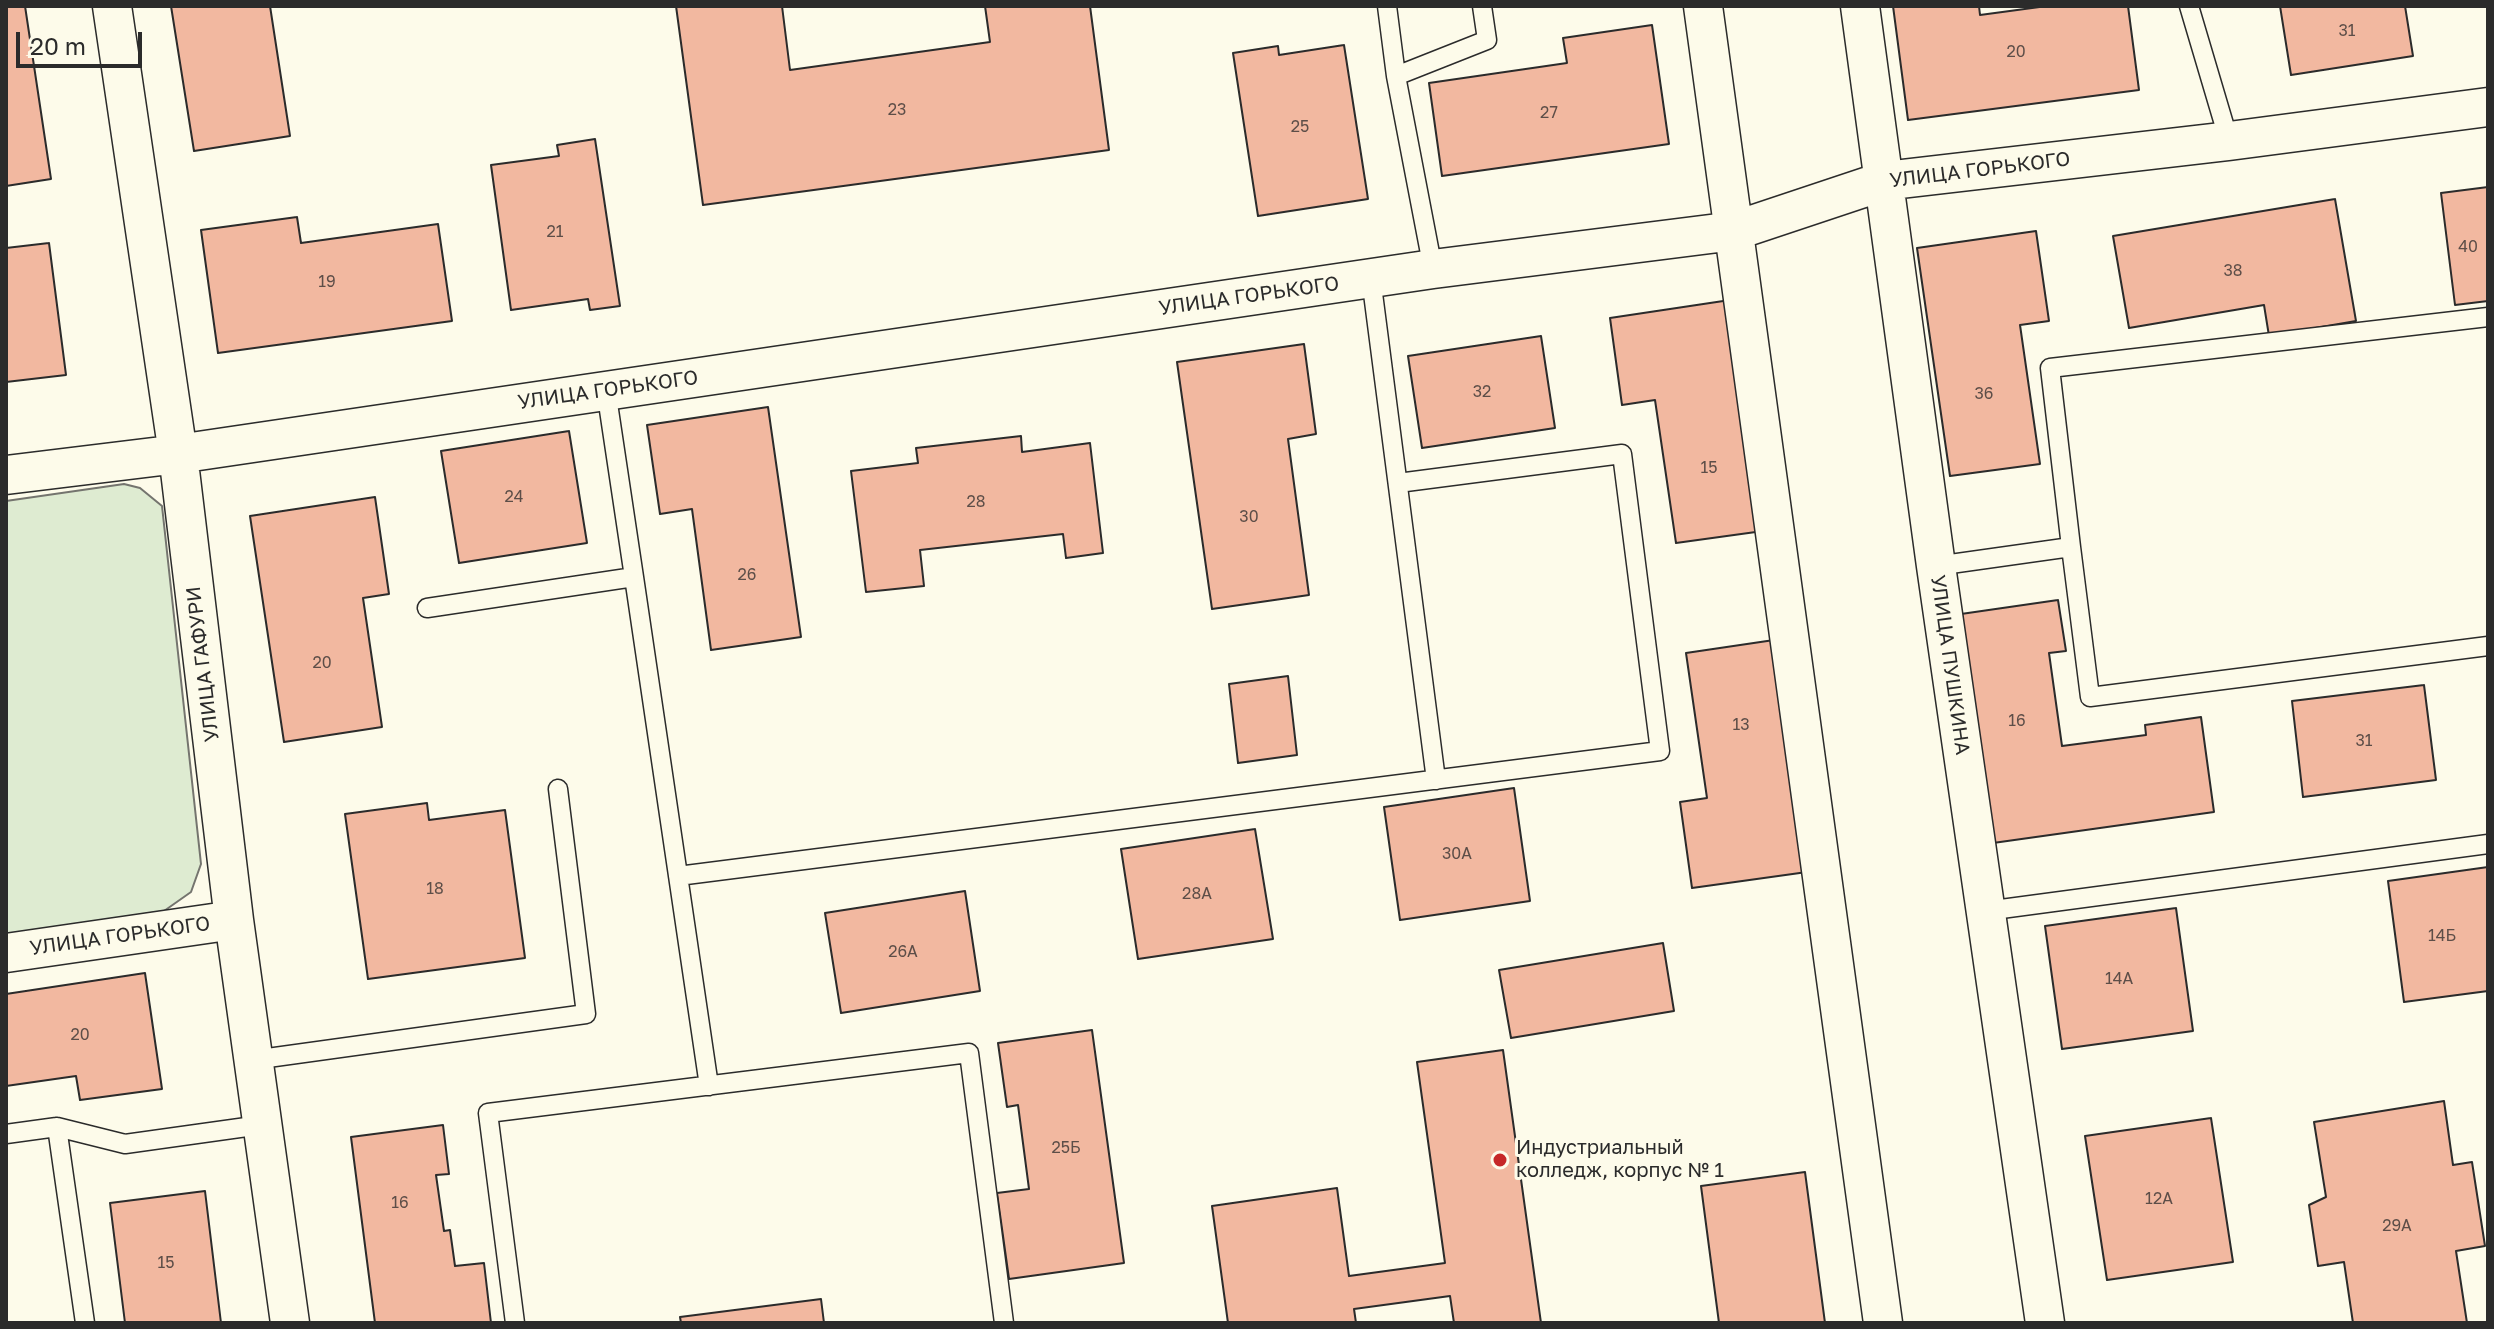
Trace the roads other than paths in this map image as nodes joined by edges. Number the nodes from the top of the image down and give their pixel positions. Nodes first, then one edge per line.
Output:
1 (112, 6) edge
2 (1387, 6) edge
3 (1482, 6) edge
4 (1703, 6) edge
5 (1860, 6) edge
6 (2189, 6) edge
7 (1396, 76) junction
8 (2488, 107) edge
9 (2229, 141) junction
10 (1884, 181) junction
11 (1734, 231) junction
12 (1433, 269) junction
13 (1371, 278) junction
14 (2488, 317) edge
15 (606, 390) junction
16 (178, 454) junction
17 (6, 475) edge
18 (1398, 483) junction
19 (2071, 547) junction
20 (1936, 566) junction
21 (634, 577) junction
22 (427, 608) dead end
23 (2488, 646) edge
24 (1436, 780) junction
25 (558, 789) dead end
26 (2488, 844) edge
27 (678, 876) junction
28 (1986, 911) junction
29 (234, 920) junction
30 (6, 953) edge
31 (253, 1060) junction
32 (709, 1086) junction
33 (261, 1125) junction
34 (57, 1127) junction
35 (6, 1134) edge
36 (85, 1323) edge
37 (290, 1323) edge
38 (515, 1323) edge
39 (1004, 1323) edge
40 (1883, 1323) edge
41 (2045, 1323) edge

1 - 16 street, УЛИЦА ГАФУРИ
2 - 7 lane
3 - 7 lane
4 - 11 street
5 - 10 street, УЛИЦА ПУШКИНА
6 - 9 lane
7 - 12 lane
8 - 9 street, УЛИЦА ГОРЬКОГО
9 - 10 street, УЛИЦА ГОРЬКОГО
10 - 11 street, УЛИЦА ГОРЬКОГО
10 - 20 street, УЛИЦА ПУШКИНА
11 - 12 street, УЛИЦА ГОРЬКОГО
11 - 40 street
12 - 13 street, УЛИЦА ГОРЬКОГО
13 - 15 street, УЛИЦА ГОРЬКОГО
13 - 18 lane
14 - 19 lane
15 - 16 street, УЛИЦА ГОРЬКОГО
15 - 21 lane
16 - 17 street, УЛИЦА ГОРЬКОГО
16 - 29 street, УЛИЦА ГАФУРИ
18 - 24 lane
18 - 24 lane
19 - 20 lane
19 - 23 lane
20 - 28 street, УЛИЦА ПУШКИНА
21 - 22 lane
21 - 27 lane
24 - 27 lane
25 - 31 lane
26 - 28 lane
27 - 32 lane
28 - 41 street, УЛИЦА ПУШКИНА
29 - 30 street, УЛИЦА ГОРЬКОГО
29 - 31 street, УЛИЦА ГАФУРИ
31 - 33 street, УЛИЦА ГАФУРИ
32 - 38 lane
32 - 39 lane
33 - 34 lane
33 - 37 street, УЛИЦА ГАФУРИ
34 - 35 lane
34 - 36 lane

